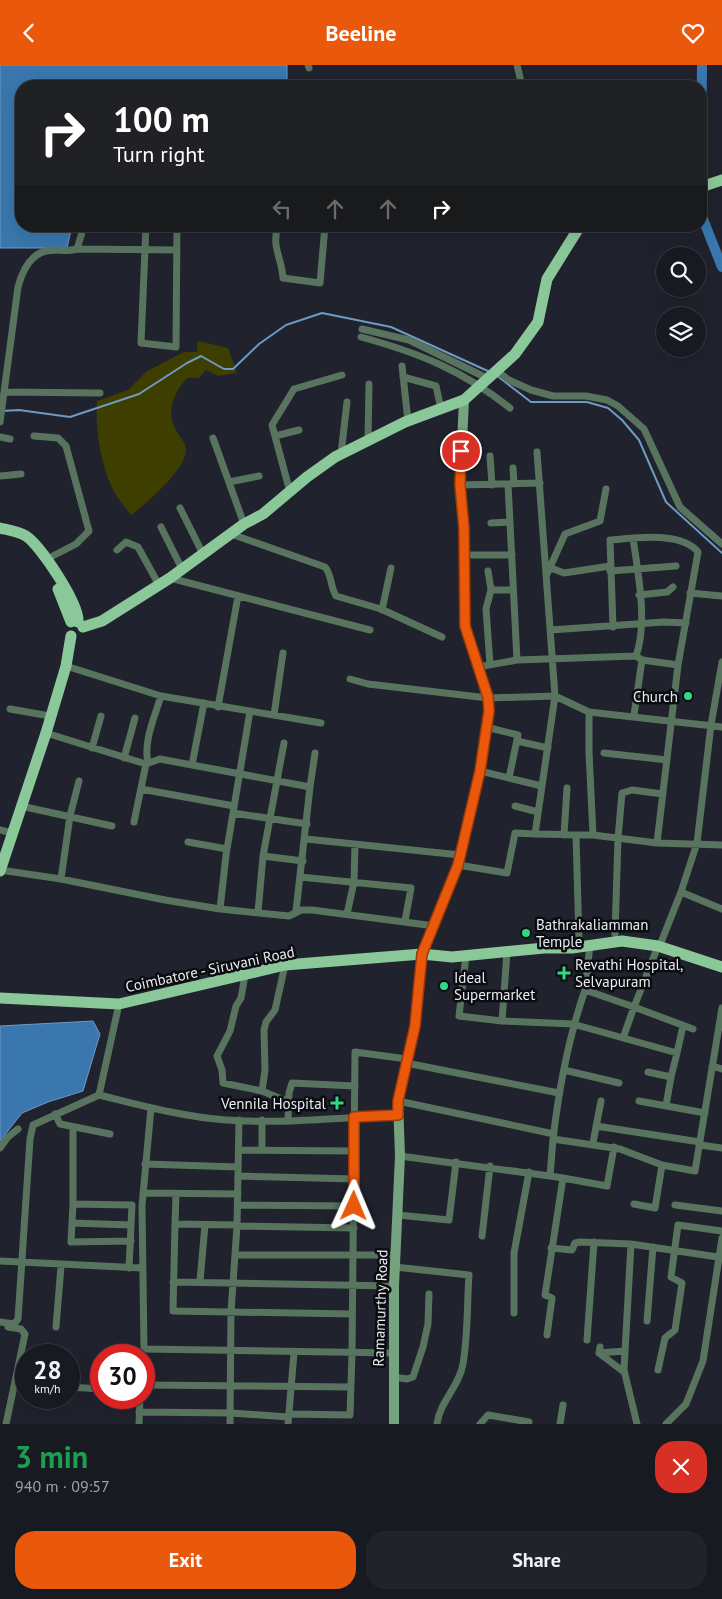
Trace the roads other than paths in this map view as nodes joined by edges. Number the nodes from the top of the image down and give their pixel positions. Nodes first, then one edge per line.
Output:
1 (517, 65) edge
2 (521, 80) edge
3 (722, 180) edge
4 (707, 185) edge
5 (82, 232) edge
6 (146, 232) edge
7 (177, 232) edge
8 (276, 232) edge
9 (324, 232) edge
10 (576, 232) edge
11 (76, 249) junction
12 (145, 250) junction
13 (177, 250) junction
14 (362, 329) dead end
15 (361, 337) dead end
16 (402, 366) dead end
17 (342, 375) dead end
18 (403, 377) junction
19 (490, 378) junction
20 (369, 384) dead end
21 (4, 392) junction
22 (100, 393) dead end
23 (464, 400) junction
24 (347, 402) dead end
25 (510, 408) dead end
26 (441, 409) junction
27 (1, 415) edge
28 (408, 421) junction
29 (299, 430) dead end
30 (34, 436) dead end
31 (275, 436) junction
32 (0, 437) edge
33 (213, 438) dead end
34 (10, 439) dead end
35 (368, 440) junction
36 (537, 452) dead end
37 (341, 454) junction
38 (490, 456) dead end
39 (513, 467) dead end
40 (21, 474) dead end
41 (0, 476) edge
42 (259, 476) dead end
43 (229, 482) junction
44 (540, 483) junction
45 (511, 484) junction
46 (460, 485) junction
47 (492, 485) junction
48 (606, 489) dead end
49 (290, 492) junction
50 (180, 508) dead end
51 (510, 522) junction
52 (491, 523) dead end
53 (244, 524) junction
54 (162, 527) dead end
55 (0, 528) edge
56 (0, 534) edge
57 (231, 534) junction
58 (633, 538) junction
59 (722, 544) edge
60 (117, 550) dead end
61 (203, 554) junction
62 (464, 555) junction
63 (512, 555) junction
64 (47, 559) junction
65 (676, 566) dead end
66 (391, 568) dead end
67 (182, 569) junction
68 (610, 569) junction
69 (637, 569) junction
70 (488, 571) dead end
71 (549, 571) junction
72 (170, 578) junction
73 (159, 585) junction
74 (673, 587) dead end
75 (491, 590) junction
76 (513, 590) junction
77 (690, 593) junction
78 (640, 595) junction
79 (238, 596) junction
80 (722, 596) edge
81 (382, 610) junction
82 (686, 623) junction
83 (641, 625) junction
84 (613, 627) junction
85 (76, 629) junction
86 (370, 630) dead end
87 (551, 630) junction
88 (442, 637) dead end
89 (283, 653) dead end
90 (639, 658) junction
91 (553, 659) junction
92 (517, 660) junction
93 (67, 661) junction
94 (722, 664) edge
95 (490, 665) junction
96 (678, 665) junction
97 (478, 667) junction
98 (350, 679) dead end
99 (161, 696) junction
100 (555, 696) junction
101 (488, 697) junction
102 (204, 703) junction
103 (218, 707) junction
104 (10, 709) dead end
105 (250, 711) junction
106 (589, 712) junction
107 (274, 715) junction
108 (634, 715) junction
109 (50, 716) junction
110 (101, 717) dead end
111 (135, 717) dead end
112 (672, 720) junction
113 (320, 723) dead end
114 (711, 725) junction
115 (486, 727) junction
116 (722, 727) edge
117 (46, 733) junction
118 (517, 741) junction
119 (284, 743) dead end
120 (92, 748) junction
121 (548, 748) junction
122 (316, 753) dead end
123 (604, 753) dead end
124 (124, 758) junction
125 (667, 760) junction
126 (147, 763) junction
127 (192, 765) junction
128 (480, 771) junction
129 (239, 775) junction
130 (508, 778) junction
131 (79, 781) dead end
132 (276, 781) junction
133 (542, 786) junction
134 (310, 787) junction
135 (568, 788) dead end
136 (141, 789) junction
137 (663, 794) junction
138 (21, 805) junction
139 (516, 806) dead end
140 (233, 809) junction
141 (538, 811) junction
142 (70, 816) junction
143 (269, 818) junction
144 (134, 822) dead end
145 (307, 824) junction
146 (112, 826) dead end
147 (0, 830) edge
148 (12, 833) junction
149 (535, 834) junction
150 (564, 835) junction
151 (576, 835) junction
152 (594, 835) junction
153 (618, 838) junction
154 (306, 839) junction
155 (188, 842) dead end
156 (657, 843) junction
157 (697, 843) junction
158 (356, 845) junction
159 (722, 845) edge
160 (227, 849) junction
161 (263, 856) junction
162 (459, 860) junction
163 (303, 861) junction
164 (0, 871) edge
165 (300, 877) junction
166 (61, 879) junction
167 (354, 882) junction
168 (681, 893) junction
169 (220, 909) junction
170 (722, 909) edge
171 (296, 911) junction
172 (258, 912) junction
173 (347, 914) junction
174 (405, 921) junction
175 (435, 926) junction
176 (615, 934) junction
177 (579, 939) junction
178 (660, 943) junction
179 (590, 945) junction
180 (544, 948) junction
181 (425, 950) junction
182 (507, 952) junction
183 (466, 956) junction
184 (722, 960) edge
185 (285, 965) junction
186 (722, 967) edge
187 (245, 975) junction
188 (585, 990) junction
189 (0, 998) edge
190 (119, 1004) junction
191 (634, 1007) junction
192 (722, 1011) edge
193 (502, 1021) junction
194 (573, 1024) junction
195 (683, 1026) junction
196 (693, 1029) dead end
197 (623, 1038) junction
198 (677, 1053) junction
199 (407, 1061) junction
200 (712, 1066) junction
201 (722, 1069) edge
202 (564, 1070) junction
203 (648, 1072) dead end
204 (671, 1077) junction
205 (619, 1083) dead end
206 (355, 1086) junction
207 (262, 1091) junction
208 (559, 1093) junction
209 (99, 1095) junction
210 (398, 1101) junction
211 (601, 1101) dead end
212 (639, 1101) dead end
213 (289, 1102) junction
214 (666, 1105) junction
215 (151, 1108) junction
216 (705, 1113) junction
217 (55, 1114) junction
218 (398, 1115) junction
219 (354, 1117) junction
220 (239, 1120) junction
221 (262, 1120) junction
222 (288, 1121) junction
223 (596, 1126) junction
224 (73, 1127) junction
225 (18, 1129) dead end
226 (110, 1134) dead end
227 (553, 1136) junction
228 (593, 1143) junction
229 (700, 1143) junction
230 (614, 1147) junction
231 (0, 1148) edge
232 (722, 1148) edge
233 (239, 1150) junction
234 (262, 1150) junction
235 (355, 1151) junction
236 (400, 1156) junction
237 (456, 1162) junction
238 (146, 1164) junction
239 (662, 1165) junction
240 (490, 1166) junction
241 (238, 1167) junction
242 (529, 1172) junction
243 (238, 1176) junction
244 (550, 1176) junction
245 (563, 1178) junction
246 (354, 1179) junction
247 (143, 1193) junction
248 (176, 1194) junction
249 (238, 1194) junction
250 (73, 1204) junction
251 (634, 1204) dead end
252 (132, 1205) junction
253 (238, 1205) junction
254 (675, 1205) dead end
255 (142, 1206) junction
256 (354, 1206) junction
257 (722, 1211) edge
258 (398, 1215) junction
259 (72, 1223) junction
260 (175, 1224) junction
261 (132, 1225) junction
262 (205, 1225) junction
263 (237, 1225) junction
264 (354, 1228) junction
265 (722, 1231) edge
266 (482, 1236) dead end
267 (722, 1238) edge
268 (131, 1241) junction
269 (594, 1242) junction
270 (632, 1244) junction
271 (653, 1247) junction
272 (551, 1248) junction
273 (674, 1249) junction
274 (235, 1255) junction
275 (396, 1255) junction
276 (353, 1256) junction
277 (718, 1257) junction
278 (0, 1261) edge
279 (22, 1263) junction
280 (61, 1266) junction
281 (396, 1267) junction
282 (129, 1268) junction
283 (142, 1268) junction
284 (200, 1281) junction
285 (173, 1282) junction
286 (234, 1283) junction
287 (352, 1285) junction
288 (394, 1286) junction
289 (429, 1294) dead end
290 (231, 1313) junction
291 (514, 1313) dead end
292 (352, 1314) junction
293 (647, 1321) dead end
294 (0, 1322) edge
295 (0, 1327) edge
296 (56, 1327) dead end
297 (547, 1335) dead end
298 (587, 1341) dead end
299 (143, 1344) edge
300 (231, 1349) junction
301 (625, 1351) junction
302 (155, 1352) edge
303 (294, 1353) junction
304 (352, 1353) junction
305 (393, 1353) junction
306 (658, 1370) dead end
307 (624, 1371) junction
308 (393, 1377) junction
309 (155, 1385) edge
310 (230, 1385) junction
311 (292, 1386) junction
312 (351, 1387) junction
313 (562, 1405) dead end
314 (139, 1409) edge
315 (139, 1412) junction
316 (231, 1413) junction
317 (350, 1415) junction
318 (289, 1418) edge
319 (529, 1422) dead end
320 (6, 1424) edge
321 (138, 1424) edge
322 (230, 1424) edge
323 (349, 1424) edge
324 (394, 1424) edge
325 (437, 1424) edge
326 (480, 1424) edge
327 (560, 1424) edge
328 (637, 1424) edge
329 (666, 1424) edge

1 - 2 street
3 - 4 main road
5 - 11 street
6 - 12 street
7 - 13 street
8 - 9 street
10 - 19 main road
11 - 12 street
11 - 21 street
12 - 13 street
12 - 13 street
14 - 19 street
15 - 19 street
16 - 18 street
17 - 31 street
18 - 26 street
18 - 28 street
19 - 23 main road
19 - 25 street
19 - 59 street
20 - 35 street
21 - 22 street
21 - 27 street
23 - 26 main road
23 - 46 main road
24 - 37 street
26 - 28 main road
28 - 35 main road
29 - 31 street
30 - 64 street
31 - 49 street
32 - 34 street
33 - 43 street
35 - 37 main road
36 - 44 street
37 - 49 main road
38 - 47 street
39 - 45 street
40 - 41 street
42 - 43 street
43 - 53 street
44 - 45 street
44 - 71 street
45 - 47 street
45 - 51 street
46 - 47 street
46 - 62 main road
48 - 71 street
49 - 53 main road
50 - 61 street
51 - 52 street
51 - 63 street
53 - 57 main road
54 - 67 street
55 - 64 main road
56 - 85 main road
57 - 61 main road
57 - 81 street
58 - 68 street
58 - 69 street
58 - 77 street
60 - 73 street
61 - 67 main road
62 - 63 street
62 - 97 main road
63 - 76 street
64 - 85 main road
65 - 69 street
66 - 81 street
67 - 72 main road
68 - 69 street
68 - 71 street
68 - 84 street
69 - 78 street
70 - 75 street
71 - 87 street
72 - 73 main road
72 - 79 street
73 - 85 main road
74 - 78 street
75 - 76 street
75 - 95 street
76 - 92 street
77 - 80 street
77 - 82 street
78 - 83 street
79 - 86 street
79 - 103 street
81 - 88 street
82 - 83 street
82 - 96 street
83 - 84 street
83 - 90 street
84 - 87 street
85 - 93 main road
87 - 91 street
89 - 107 street
90 - 91 street
90 - 96 street
90 - 108 street
91 - 92 street
91 - 100 street
92 - 95 street
93 - 99 street
93 - 109 main road
94 - 114 street
95 - 97 street
96 - 112 street
97 - 101 main road
98 - 101 street
99 - 102 street
99 - 126 street
100 - 101 street
100 - 106 street
100 - 121 street
101 - 115 main road, Ramamurthy Road
102 - 103 street
102 - 127 street
103 - 105 street
104 - 109 street
105 - 107 street
105 - 129 street
106 - 108 street
106 - 152 street
107 - 113 street
108 - 112 street
109 - 117 main road
110 - 120 street
111 - 124 street
112 - 114 street
112 - 125 street
114 - 116 street
114 - 157 street
115 - 118 street
115 - 128 main road, Ramamurthy Road
117 - 120 street
117 - 138 main road
118 - 121 street
118 - 130 street
119 - 132 street
120 - 124 street
121 - 133 street
122 - 134 street
123 - 125 street
124 - 126 street
125 - 137 street
126 - 127 street
126 - 136 street
127 - 129 street
128 - 130 street
128 - 162 main road, Ramamurthy Road
129 - 132 street
129 - 140 street
130 - 133 street
131 - 142 street
132 - 134 street
132 - 143 street
133 - 141 street
134 - 145 street
135 - 150 street
136 - 140 street
136 - 144 street
137 - 153 street
137 - 156 street
138 - 142 street
138 - 148 main road
139 - 141 street
140 - 143 street
140 - 160 street
141 - 149 street
142 - 146 street
142 - 166 street
143 - 145 street
143 - 161 street
145 - 154 street
147 - 148 street
148 - 164 main road
149 - 150 street
149 - 162 street
150 - 151 street
151 - 152 street
151 - 177 street
152 - 153 street
153 - 156 street
153 - 176 street
154 - 158 street
154 - 163 street
155 - 160 street
156 - 157 street
157 - 159 street
157 - 168 street
158 - 162 street
158 - 167 street
160 - 169 street
161 - 163 street
161 - 172 street
162 - 175 main road, Ramamurthy Road
163 - 165 street
164 - 166 street
165 - 167 street
165 - 171 street
166 - 169 street
167 - 173 street
167 - 174 street
168 - 170 street
168 - 178 street
169 - 172 street
171 - 172 street
171 - 173 street
173 - 174 street
174 - 175 street
175 - 181 main road, Ramamurthy Road
176 - 177 main road
176 - 178 main road
177 - 180 main road
178 - 179 main road, Coimbatore - Siruvani Road
178 - 184 main road
178 - 186 main road, Coimbatore - Siruvani Road
178 - 191 street
179 - 180 main road, Coimbatore - Siruvani Road
179 - 188 street
180 - 182 main road, Coimbatore - Siruvani Road
181 - 183 main road, Coimbatore - Siruvani Road
181 - 185 main road, Coimbatore - Siruvani Road
181 - 199 main road, Ramamurthy Road
182 - 183 main road, Coimbatore - Siruvani Road
182 - 193 street
183 - 193 street
185 - 187 main road, Coimbatore - Siruvani Road
185 - 207 street
187 - 190 main road, Coimbatore - Siruvani Road
187 - 207 street
188 - 191 street
188 - 194 street
189 - 190 main road, Coimbatore - Siruvani Road
190 - 209 street
191 - 195 street
191 - 197 street
192 - 200 street
193 - 194 street
194 - 197 street
194 - 202 street
195 - 196 street
195 - 198 street
197 - 198 street
198 - 204 street
199 - 206 street
199 - 208 street
199 - 210 main road, Ramamurthy Road
200 - 201 street
200 - 216 street
202 - 205 street
202 - 208 street
203 - 204 street
204 - 214 street
206 - 213 street
206 - 219 street
207 - 213 street
208 - 227 street
209 - 215 street
209 - 217 street
210 - 218 main road, Ramamurthy Road
210 - 227 street
211 - 223 street
212 - 214 street
213 - 222 street
214 - 216 street
215 - 220 street
215 - 238 street
216 - 229 street
217 - 224 street
217 - 279 street
218 - 219 street
218 - 236 main road, Ramamurthy Road
219 - 222 street
219 - 235 street
220 - 221 street
220 - 233 street
221 - 222 street
221 - 234 street
223 - 228 street
223 - 229 street
224 - 226 street
224 - 250 street
225 - 231 street
227 - 228 street
227 - 244 street
228 - 230 street
229 - 232 street
229 - 239 street
230 - 239 street
230 - 245 street
233 - 234 street
233 - 241 street
234 - 235 street
235 - 246 street
236 - 237 street
236 - 258 main road, Ramamurthy Road
237 - 240 street
237 - 258 street
238 - 241 street
238 - 247 street
239 - 251 street
240 - 242 street
240 - 266 street
241 - 243 street
242 - 244 street
242 - 291 street
243 - 246 street
243 - 249 street
244 - 245 street
245 - 272 street
246 - 256 street
247 - 248 street
247 - 255 street
248 - 249 street
248 - 260 street
249 - 253 street
250 - 252 street
250 - 259 street
252 - 255 street
252 - 261 street
253 - 256 street
253 - 263 street
254 - 257 street
255 - 283 street
256 - 264 street
258 - 275 main road, Ramamurthy Road
259 - 261 street
259 - 268 street
260 - 262 street
260 - 285 street
261 - 268 street
262 - 263 street
262 - 284 street
263 - 264 street
263 - 274 street
264 - 276 street
265 - 273 street
267 - 277 street
268 - 282 street
269 - 270 street
269 - 272 street
269 - 298 street
270 - 271 street
270 - 301 street
271 - 273 street
271 - 293 street
272 - 297 street
273 - 277 street
273 - 306 street
274 - 276 street
274 - 286 street
275 - 276 street
275 - 281 main road, Ramamurthy Road
276 - 287 street
277 - 329 street
278 - 279 street
279 - 280 street
279 - 294 street
280 - 282 street
280 - 296 street
281 - 288 main road, Ramamurthy Road
281 - 325 street
282 - 283 street
283 - 299 street
284 - 285 street
284 - 286 street
285 - 290 street
286 - 287 street
286 - 290 street
287 - 288 street
287 - 292 street
288 - 305 main road, Ramamurthy Road
289 - 308 street
290 - 292 street
290 - 300 street
292 - 304 street
295 - 320 street
300 - 302 street
300 - 303 street
300 - 310 street
301 - 307 street
301 - 307 street
303 - 304 street
303 - 311 street
304 - 305 street
304 - 312 street
305 - 308 main road, Ramamurthy Road
307 - 328 street
308 - 324 main road, Ramamurthy Road
309 - 310 street
310 - 311 street
310 - 316 street
311 - 312 street
311 - 318 street
312 - 317 street
313 - 327 street
314 - 315 street
315 - 316 street
315 - 321 street
316 - 318 street
316 - 322 street
317 - 318 street
317 - 323 street
319 - 326 street

